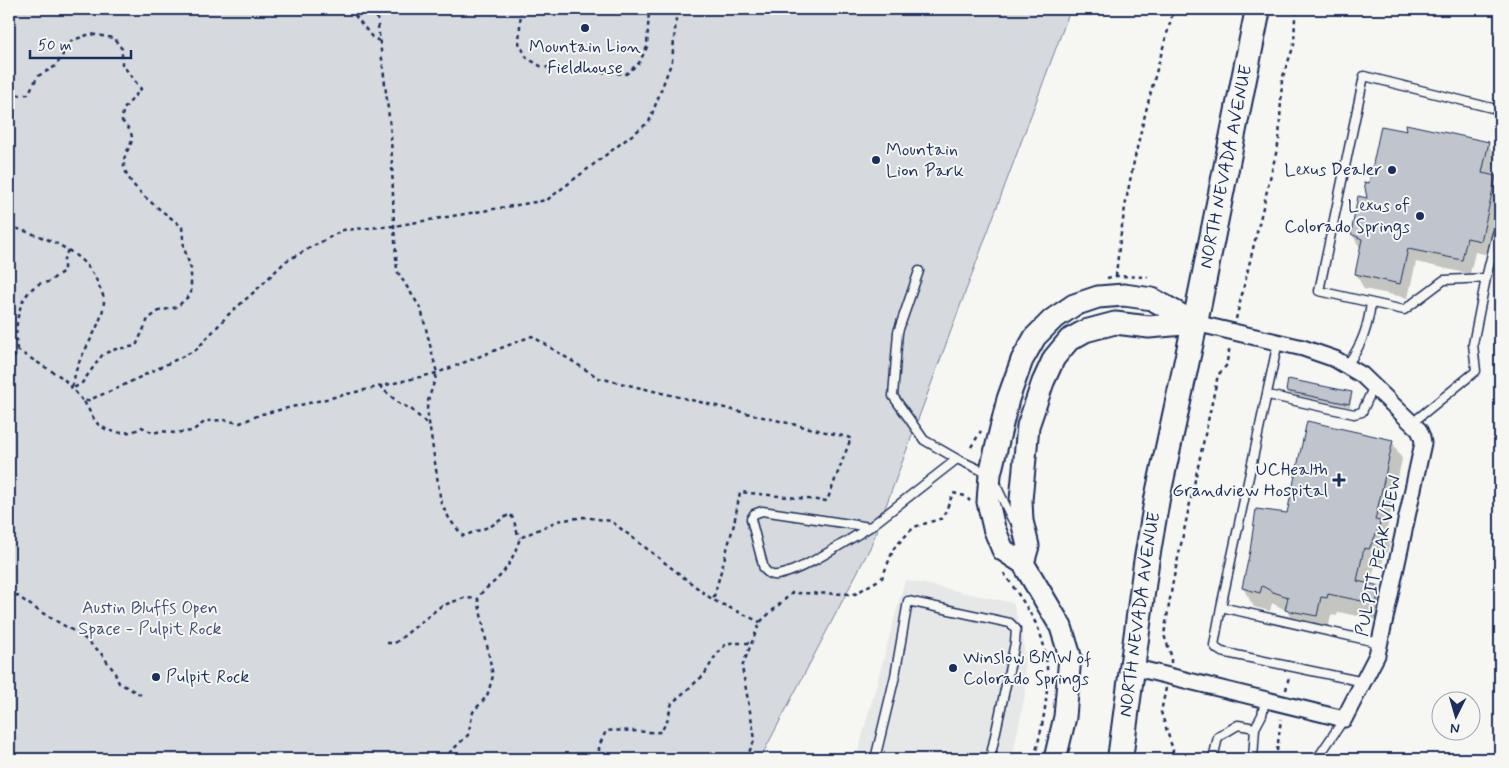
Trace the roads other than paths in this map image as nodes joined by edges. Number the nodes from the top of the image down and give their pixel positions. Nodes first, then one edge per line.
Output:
1 (1258, 9) edge
2 (1500, 110) edge
3 (1500, 221) edge
4 (919, 271) dead end
5 (1486, 278) junction
6 (1371, 302) junction
7 (1195, 323) junction
8 (1278, 342) junction
9 (1347, 365) junction
10 (1374, 385) junction
11 (1268, 395) junction
12 (1412, 423) junction
13 (957, 459) junction
14 (990, 474) junction
15 (1022, 521) junction
16 (870, 527) junction
17 (1024, 563) junction
18 (1221, 607) junction
19 (1380, 643) junction
20 (1132, 667) junction
21 (1364, 682) junction
22 (1265, 700) junction
23 (1344, 719) junction
24 (1255, 728) junction
25 (875, 759) edge
26 (990, 759) edge
27 (1056, 759) edge
28 (1120, 759) edge
29 (1213, 759) edge
30 (1253, 759) edge
31 (1317, 759) edge

1 - 7 main road, NORTH NEVADA AVENUE
2 - 6 lane
3 - 5 lane
4 - 13 lane
5 - 6 lane
5 - 12 lane
6 - 9 lane
7 - 8 street, PULPIT PEAK VIEW
7 - 14 main road
7 - 15 main road
7 - 20 main road, NORTH NEVADA AVENUE
8 - 9 street, PULPIT PEAK VIEW
8 - 11 lane
9 - 10 street, PULPIT PEAK VIEW
10 - 11 lane
10 - 12 street, PULPIT PEAK VIEW
11 - 18 lane
12 - 19 street, PULPIT PEAK VIEW
13 - 14 lane
13 - 16 lane
14 - 15 lane
14 - 17 main road
15 - 17 main road
16 - 16 lane
17 - 27 main road
18 - 19 lane
18 - 21 lane
19 - 21 street, PULPIT PEAK VIEW
20 - 22 street
20 - 28 main road, NORTH NEVADA AVENUE
21 - 23 street, PULPIT PEAK VIEW
22 - 23 street
22 - 24 lane
23 - 31 lane
24 - 29 lane
24 - 30 lane
25 - 26 lane

